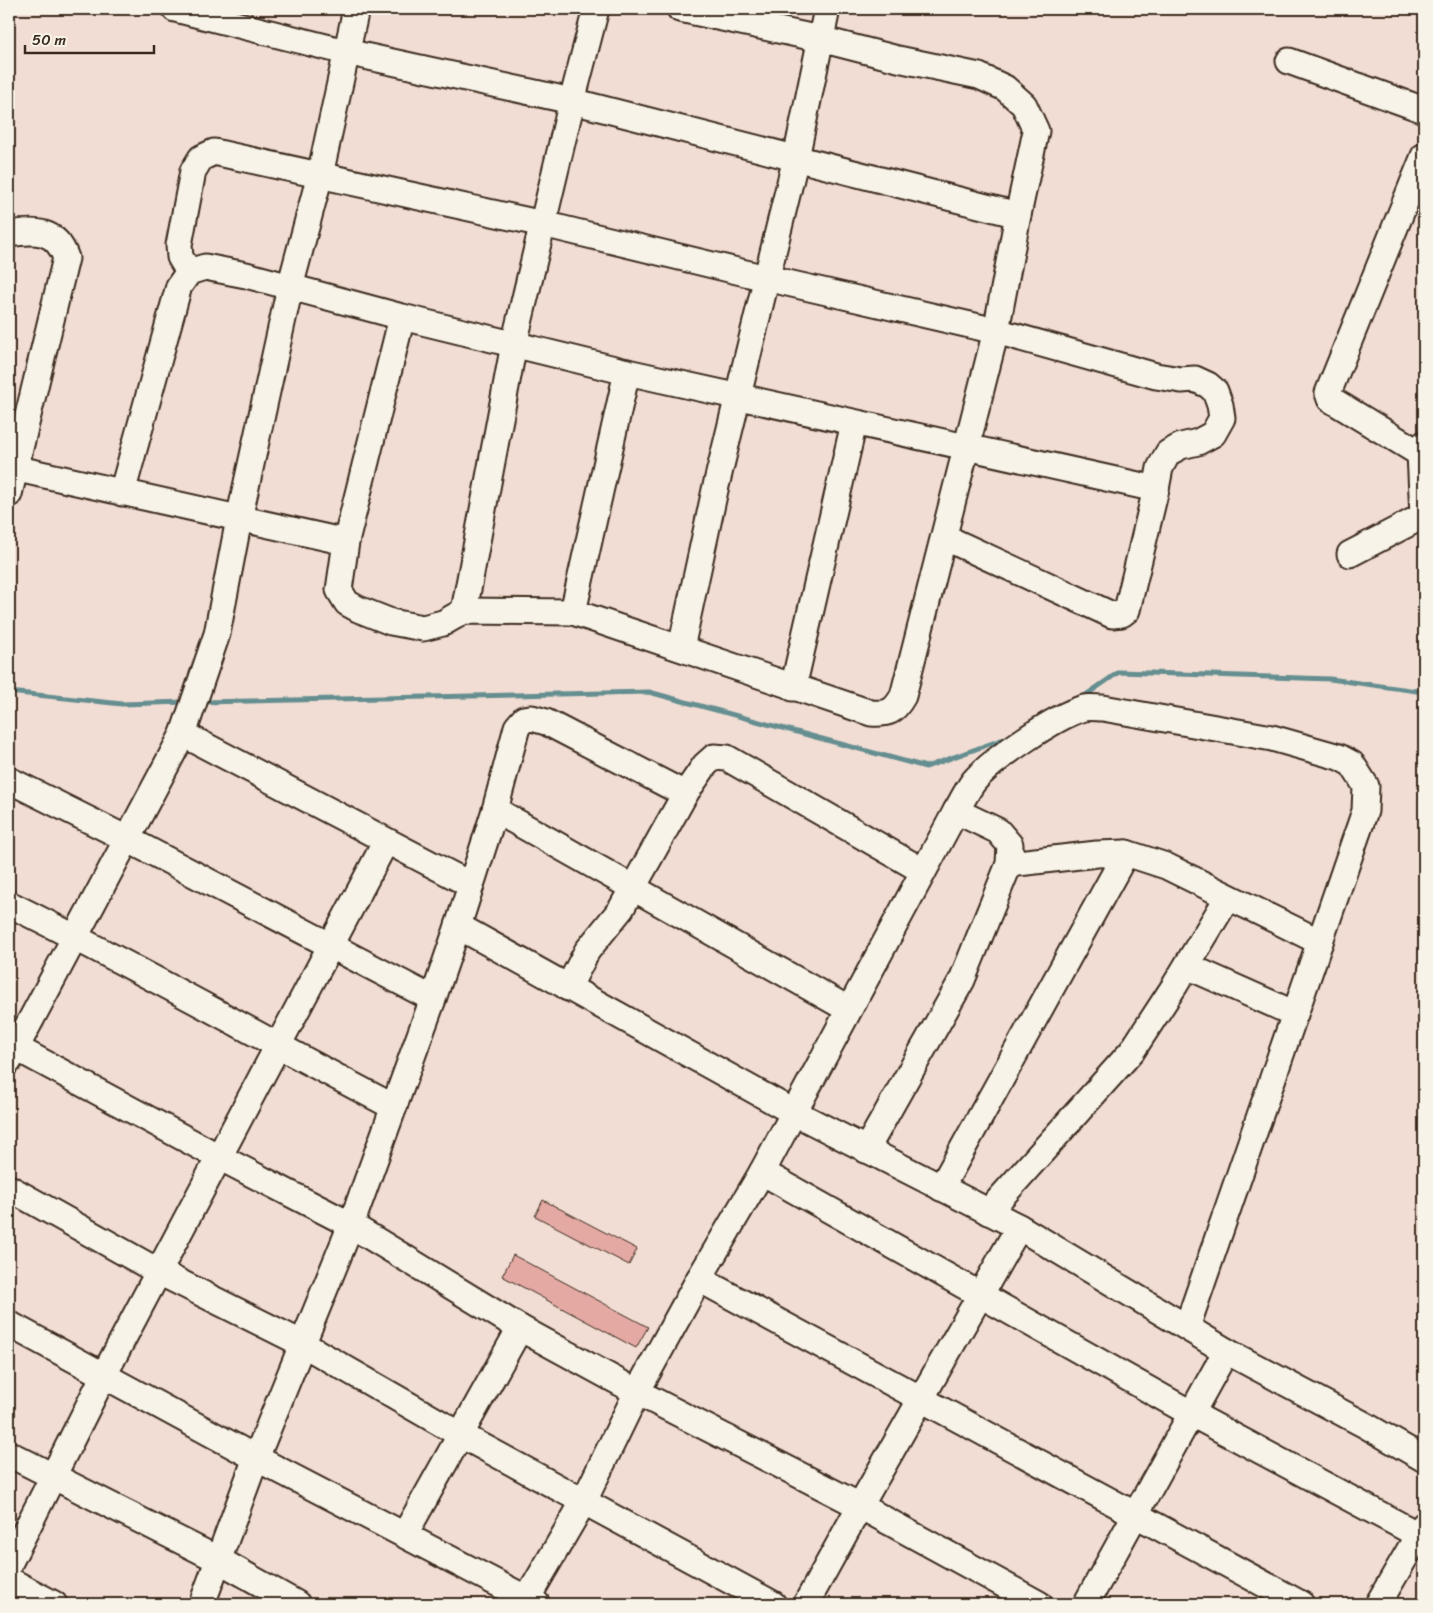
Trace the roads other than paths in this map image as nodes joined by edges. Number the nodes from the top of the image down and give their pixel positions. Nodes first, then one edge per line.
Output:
1 (175, 9) edge
2 (356, 9) edge
3 (596, 9) edge
4 (680, 9) edge
5 (827, 9) edge
6 (820, 39) junction
7 (346, 52) junction
8 (1289, 60) dead end
9 (572, 100) junction
10 (1424, 110) edge
11 (1424, 156) edge
12 (796, 158) junction
13 (320, 175) junction
14 (1018, 215) junction
15 (544, 224) junction
16 (9, 234) edge
17 (189, 272) junction
18 (766, 278) junction
19 (290, 286) junction
20 (402, 317) junction
21 (996, 331) junction
22 (514, 344) junction
23 (627, 372) junction
24 (738, 395) junction
25 (854, 423) junction
26 (967, 447) junction
27 (1423, 451) edge
28 (12, 468) edge
29 (1156, 489) junction
30 (122, 493) junction
31 (9, 494) edge
32 (1424, 516) edge
33 (239, 520) junction
34 (944, 538) junction
35 (346, 542) junction
36 (1350, 554) dead end
37 (464, 611) junction
38 (573, 612) junction
39 (681, 648) junction
40 (793, 688) junction
41 (183, 734) junction
42 (9, 780) edge
43 (685, 794) junction
44 (495, 810) junction
45 (956, 810) junction
46 (127, 839) junction
47 (386, 841) junction
48 (1126, 853) junction
49 (1010, 864) junction
50 (923, 871) junction
51 (471, 885) junction
52 (633, 887) junction
53 (1228, 897) junction
54 (9, 904) edge
55 (458, 926) junction
56 (75, 937) junction
57 (1320, 942) junction
58 (331, 946) junction
59 (1187, 966) junction
60 (568, 988) junction
61 (433, 1000) junction
62 (848, 1009) junction
63 (1295, 1014) junction
64 (278, 1047) junction
65 (11, 1051) edge
66 (394, 1107) junction
67 (793, 1112) junction
68 (866, 1150) junction
69 (219, 1158) junction
70 (762, 1172) junction
71 (9, 1188) edge
72 (941, 1188) junction
73 (988, 1212) junction
74 (351, 1225) junction
75 (1019, 1228) junction
76 (159, 1272) junction
77 (699, 1279) junction
78 (980, 1294) junction
79 (9, 1324) edge
80 (1187, 1327) junction
81 (520, 1328) junction
82 (302, 1344) junction
83 (1226, 1351) junction
84 (104, 1375) junction
85 (637, 1392) junction
86 (922, 1399) junction
87 (1192, 1414) junction
88 (461, 1435) junction
89 (9, 1454) edge
90 (256, 1458) junction
91 (1424, 1459) edge
92 (52, 1476) junction
93 (584, 1501) junction
94 (860, 1506) junction
95 (1136, 1516) junction
96 (1422, 1532) edge
97 (405, 1534) junction
98 (219, 1560) junction
99 (9, 1564) edge
100 (9, 1580) edge
101 (530, 1602) edge
102 (54, 1604) edge
103 (202, 1604) edge
104 (297, 1604) edge
105 (773, 1604) edge
106 (806, 1604) edge
107 (1039, 1604) edge
108 (1086, 1604) edge
109 (1301, 1604) edge
110 (1378, 1604) edge

1 - 7 street
2 - 7 street
3 - 9 street
4 - 6 street
5 - 6 street
6 - 12 street
6 - 14 street
7 - 9 street
7 - 13 street
8 - 10 street
9 - 12 street
9 - 15 street
11 - 27 street
12 - 14 street
12 - 18 street
13 - 15 street
13 - 17 street
13 - 19 street
14 - 21 street
15 - 18 street
15 - 22 street
16 - 28 street
17 - 19 street
17 - 30 street
18 - 21 street
18 - 24 street
19 - 20 street
19 - 33 street
20 - 22 street
20 - 35 street
21 - 26 street
21 - 29 street
22 - 23 street
22 - 37 street
23 - 24 street
23 - 38 street
24 - 25 street
24 - 39 street
25 - 26 street
25 - 40 street
26 - 29 street
26 - 34 street
27 - 32 street
28 - 30 street
28 - 31 street
29 - 34 street
30 - 33 street
32 - 36 street
33 - 35 street
33 - 41 street
34 - 40 street
35 - 37 street
37 - 38 street
38 - 39 street
39 - 40 street
41 - 46 street
41 - 47 street
42 - 46 street
43 - 44 street
43 - 50 street
43 - 52 street
44 - 51 street
44 - 52 street
45 - 49 street
45 - 50 street
45 - 57 street
46 - 56 street
46 - 58 street
47 - 51 street
47 - 58 street
48 - 49 street
48 - 53 street
48 - 72 street
49 - 68 street
50 - 62 street
51 - 55 street
52 - 60 street
52 - 62 street
53 - 57 street
53 - 59 street
54 - 56 street
55 - 60 street
55 - 61 street
56 - 64 street
56 - 65 street
57 - 63 street
58 - 61 street
58 - 64 street
59 - 63 street
59 - 73 street
60 - 67 street
61 - 66 street
62 - 67 street
63 - 80 street
64 - 66 street
64 - 69 street
65 - 69 street
66 - 74 street
67 - 68 street
67 - 70 street
68 - 72 street
69 - 74 street
69 - 76 street
70 - 77 street
70 - 78 street
71 - 76 street
72 - 73 street
73 - 75 street
74 - 81 street
74 - 82 street
75 - 78 street
75 - 80 street
76 - 82 street
76 - 84 street
77 - 85 street
77 - 86 street
78 - 86 street
78 - 87 street
79 - 84 street
80 - 83 street
81 - 85 street
81 - 88 street
82 - 88 street
82 - 90 street
83 - 87 street
83 - 91 street
84 - 90 street
84 - 92 street
85 - 93 street
85 - 94 street
86 - 94 street
86 - 95 street
87 - 95 street
87 - 96 street
88 - 93 street
88 - 97 street
89 - 92 street
90 - 97 street
90 - 98 street
92 - 98 street
92 - 99 street
93 - 101 street
93 - 105 street
94 - 106 street
94 - 107 street
95 - 108 street
95 - 109 street
96 - 110 street
97 - 101 street
98 - 103 street
98 - 104 street
100 - 102 street

